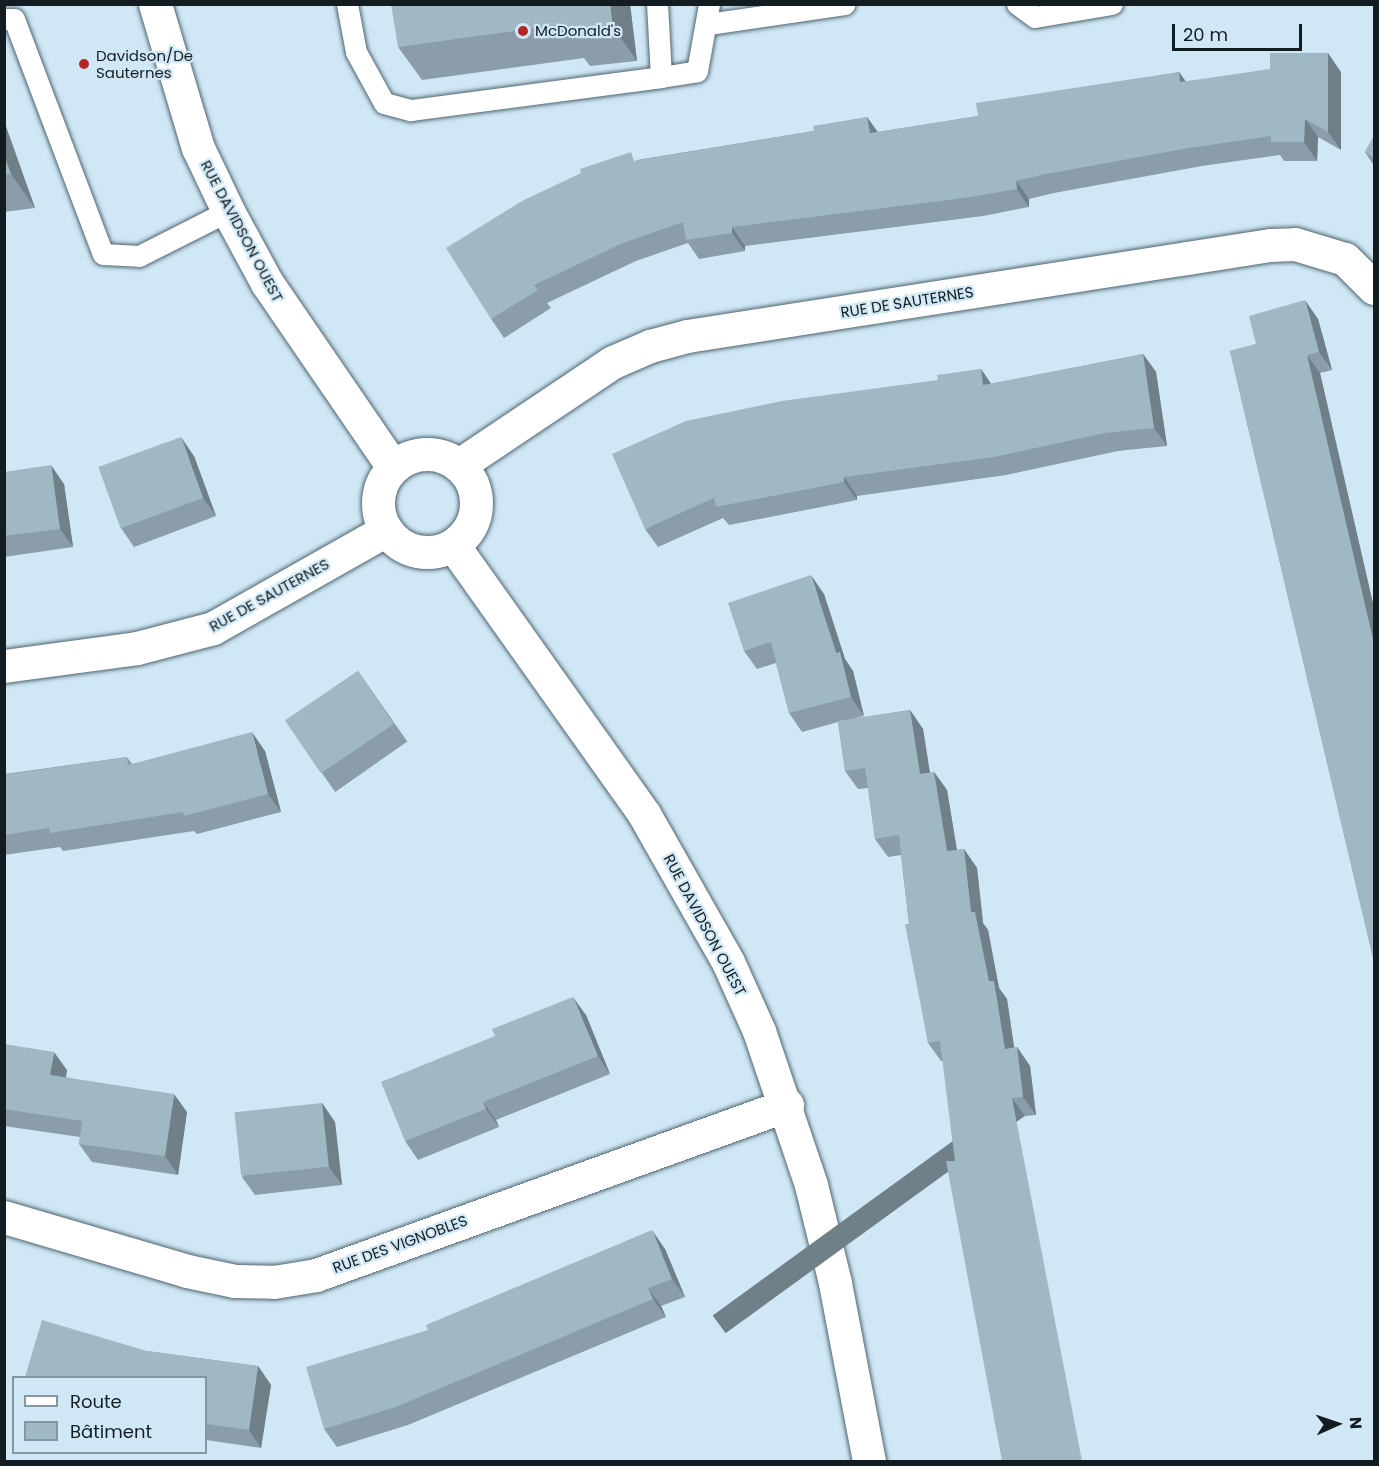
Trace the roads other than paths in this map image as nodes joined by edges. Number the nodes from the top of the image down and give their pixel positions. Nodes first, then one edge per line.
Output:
1 (155, 4) edge
2 (346, 4) edge
3 (657, 4) edge
4 (845, 4) edge
5 (1017, 4) edge
6 (1112, 4) edge
7 (811, 7) edge
8 (709, 14) edge
9 (4, 19) edge
10 (661, 77) junction
11 (228, 211) junction
12 (1374, 288) edge
13 (459, 465) junction
14 (393, 467) junction
15 (386, 530) junction
16 (453, 545) junction
17 (4, 666) edge
18 (786, 1105) junction
19 (4, 1217) edge
20 (869, 1461) edge

1 - 11 street, RUE DAVIDSON OUEST
2 - 10 lane
3 - 10 lane
4 - 7 lane
5 - 6 lane
7 - 8 lane
8 - 10 lane
9 - 11 lane
11 - 14 street, RUE DAVIDSON OUEST
12 - 13 street, RUE DE SAUTERNES
13 - 14 street
13 - 16 street
14 - 15 street
15 - 16 street
15 - 17 street, RUE DE SAUTERNES
16 - 18 street, RUE DAVIDSON OUEST
18 - 19 street, RUE DES VIGNOBLES
18 - 20 street, RUE DAVIDSON OUEST

